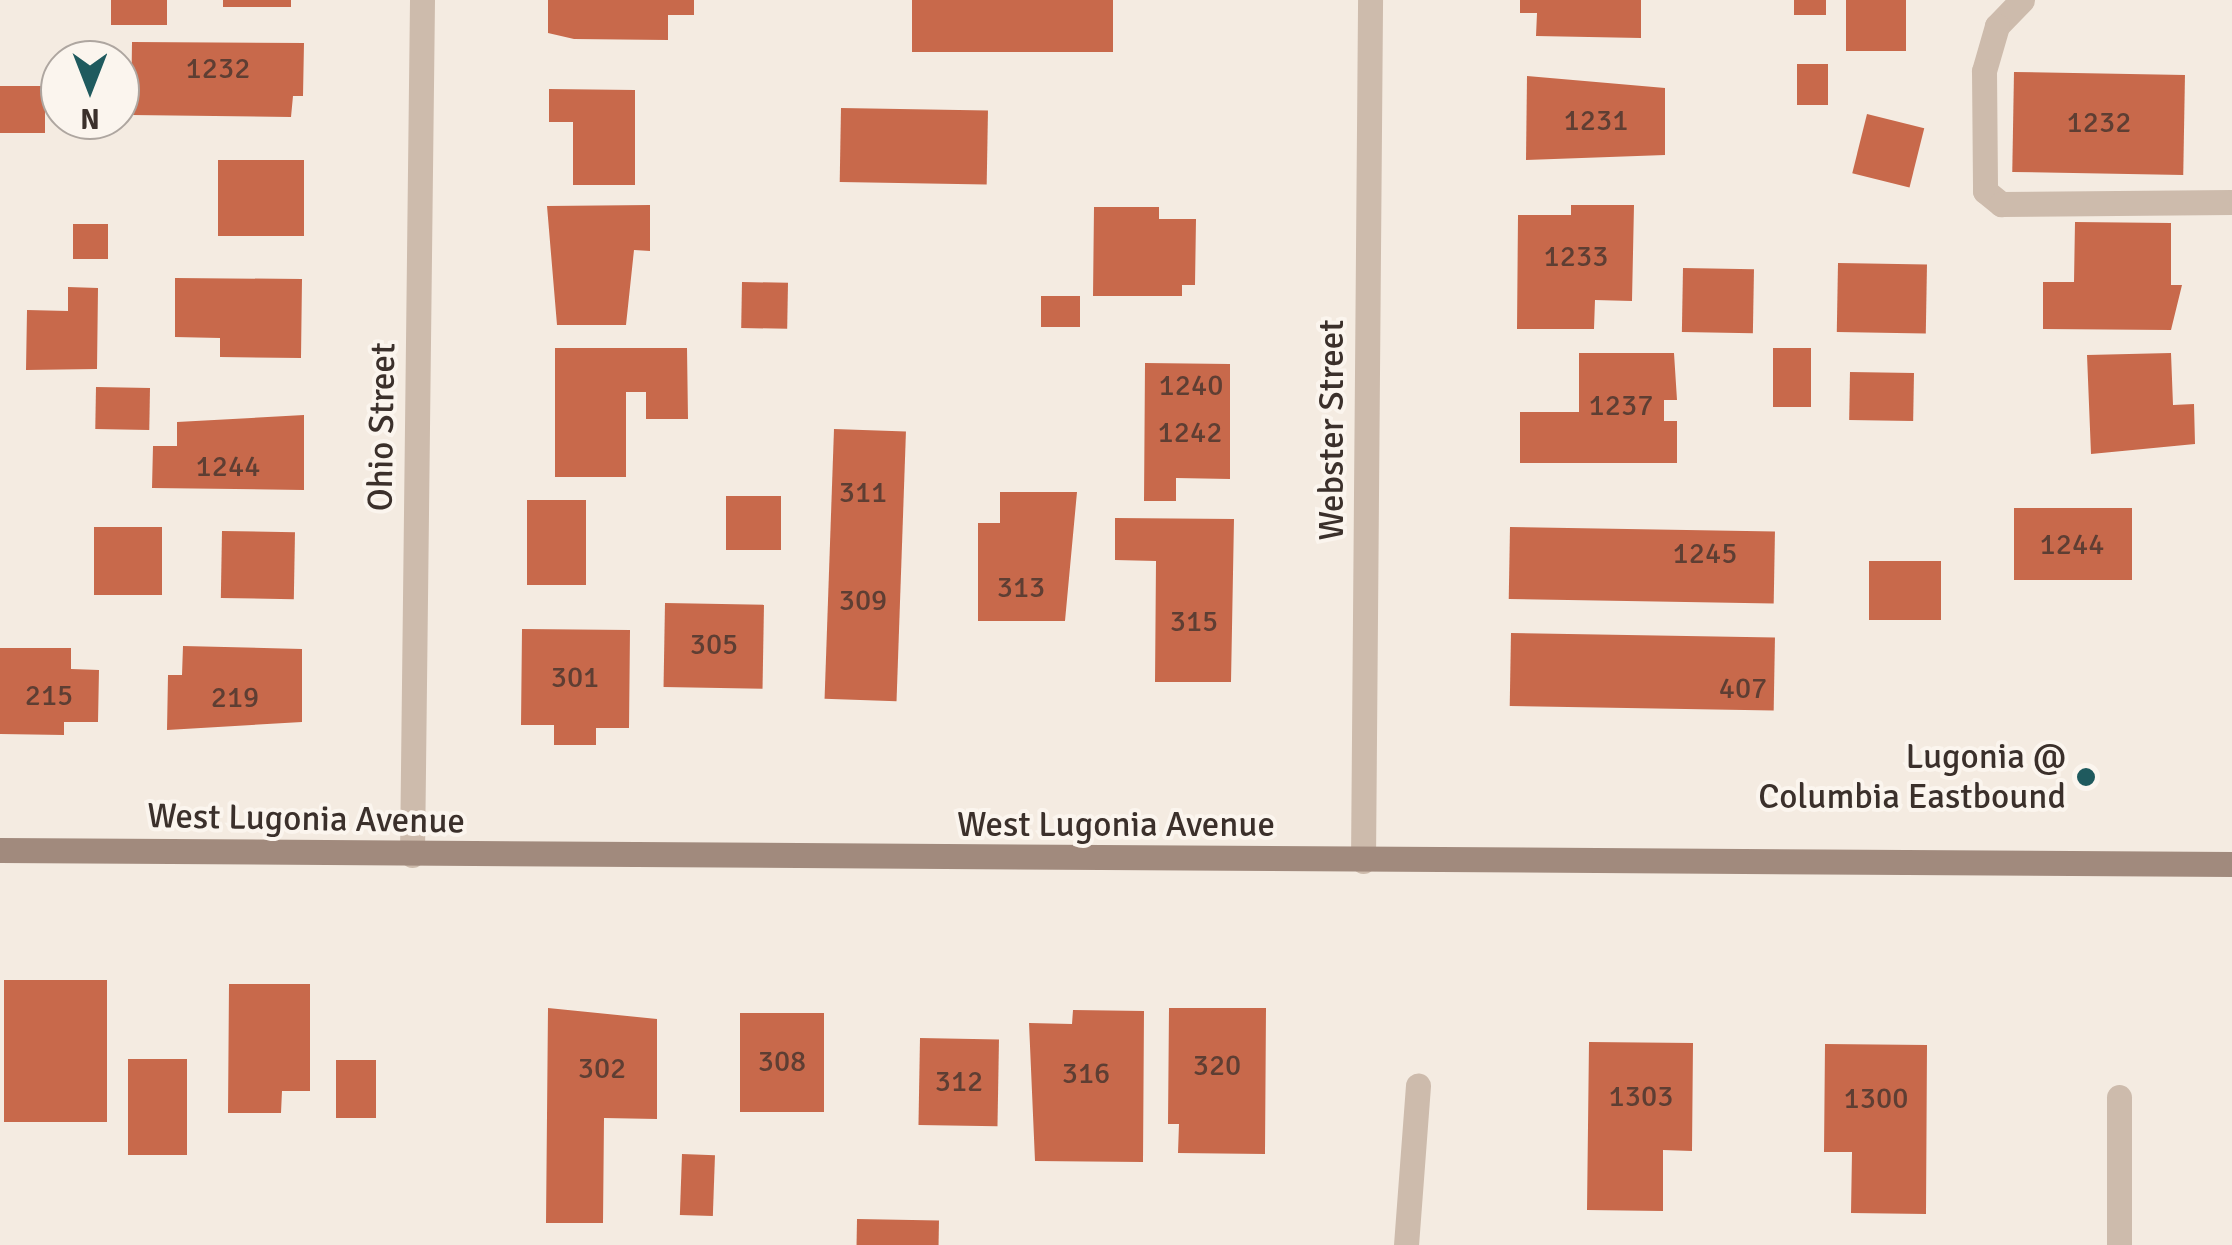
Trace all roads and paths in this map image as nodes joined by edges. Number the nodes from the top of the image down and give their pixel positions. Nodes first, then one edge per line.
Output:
1 (422, 0) edge
2 (1370, 0) edge
3 (2022, 0) edge
4 (2232, 202) edge
5 (0, 850) edge
6 (412, 855) junction
7 (1363, 861) junction
8 (2232, 864) edge
9 (1418, 1085) dead end
10 (2119, 1097) dead end
11 (1406, 1245) edge
12 (2119, 1245) edge

1 - 6 street, Ohio Street
2 - 7 street, Webster Street
3 - 4 street
5 - 6 main road, West Lugonia Avenue
6 - 7 main road, West Lugonia Avenue
7 - 8 main road, West Lugonia Avenue
9 - 11 street
10 - 12 street

